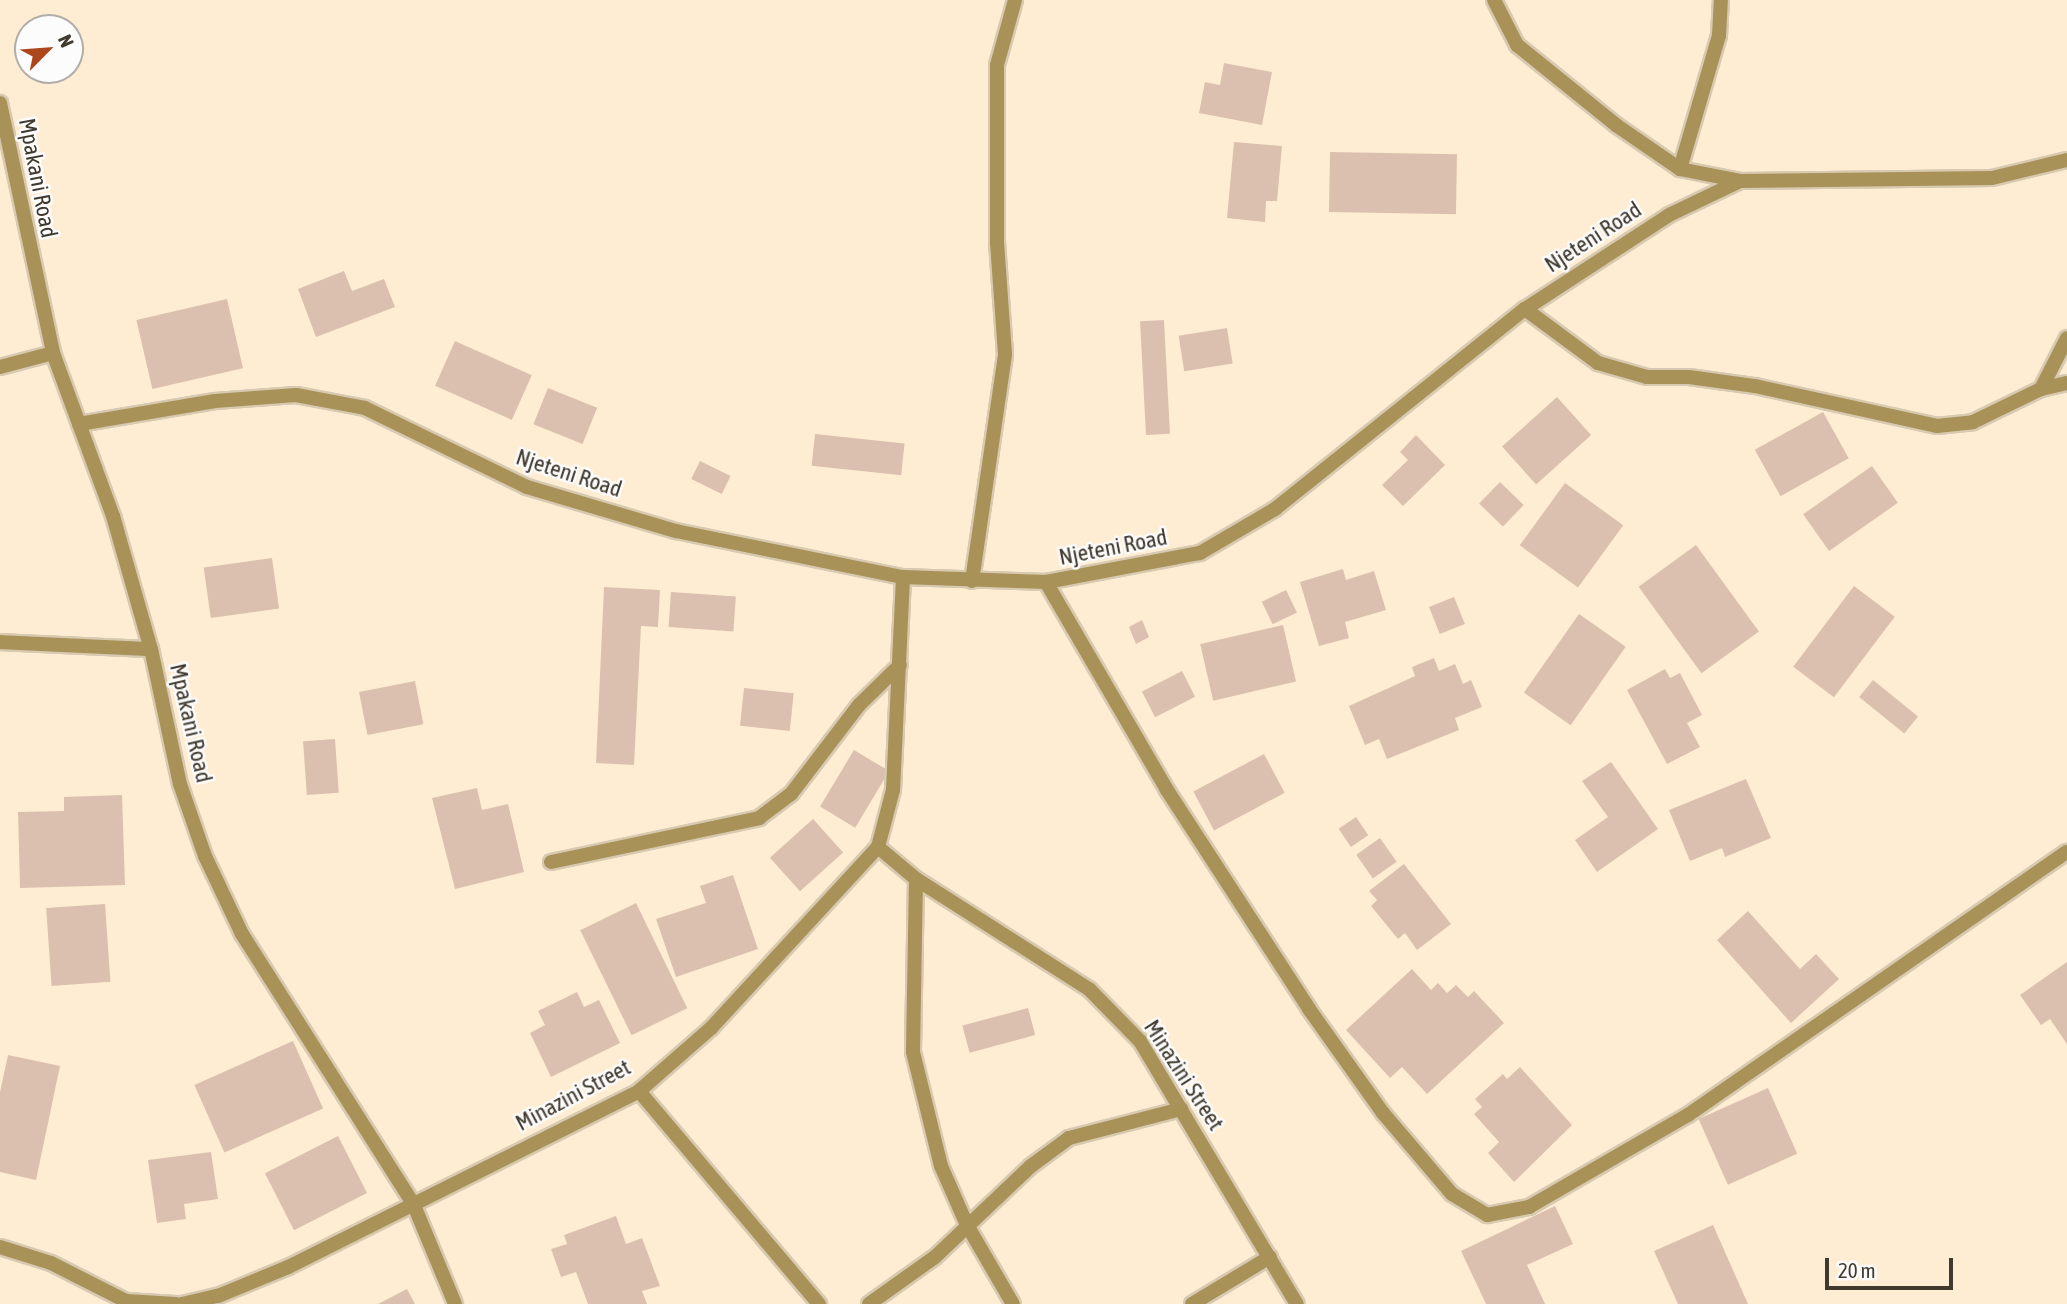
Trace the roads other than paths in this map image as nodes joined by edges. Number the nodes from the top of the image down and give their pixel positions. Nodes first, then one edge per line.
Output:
1 (1015, 0) edge
2 (1494, 0) edge
3 (1721, 0) edge
4 (0, 103) edge
5 (2067, 160) edge
6 (1680, 169) junction
7 (1740, 181) junction
8 (1525, 309) junction
9 (2067, 338) edge
10 (53, 353) junction
11 (0, 367) edge
12 (2067, 383) edge
13 (2041, 388) junction
14 (79, 424) junction
15 (903, 577) junction
16 (972, 581) junction
17 (1046, 582) junction
18 (0, 642) edge
19 (151, 649) junction
20 (900, 665) junction
21 (878, 847) junction
22 (2067, 852) edge
23 (551, 862) dead end
24 (916, 879) junction
25 (639, 1091) junction
26 (1181, 1109) junction
27 (413, 1203) junction
28 (967, 1225) junction
29 (0, 1247) edge
30 (1270, 1257) junction
31 (124, 1302) edge
32 (176, 1304) edge
33 (182, 1304) edge
34 (455, 1304) edge
35 (819, 1304) edge
36 (869, 1304) edge
37 (1013, 1304) edge
38 (1192, 1304) edge
39 (1297, 1304) edge

1 - 16 street
2 - 6 street
3 - 6 street
4 - 10 street, Mpakani Road
5 - 7 street, Njeteni Road
6 - 7 street
7 - 8 street, Njeteni Road
8 - 13 street
8 - 17 street, Njeteni Road
9 - 13 street
10 - 11 street
10 - 14 street, Mpakani Road
12 - 13 street
14 - 15 street, Njeteni Road
14 - 19 street, Mpakani Road
15 - 16 street, Njeteni Road
15 - 20 street, Minazini Street
16 - 17 street, Njeteni Road
17 - 22 street
18 - 19 street
19 - 27 street, Mpakani Road
20 - 21 street, Minazini Street
20 - 23 street
21 - 24 street, Minazini Street
21 - 25 street, Minazini Street
24 - 26 street, Minazini Street
24 - 28 street
25 - 27 street, Minazini Street
25 - 35 street
26 - 28 street
26 - 30 street, Minazini Street
27 - 33 street, Minazini Street
27 - 34 street, Mpakani Road
28 - 36 street
28 - 37 street
29 - 31 street
30 - 38 street
30 - 39 street, Minazini Street
31 - 32 street

